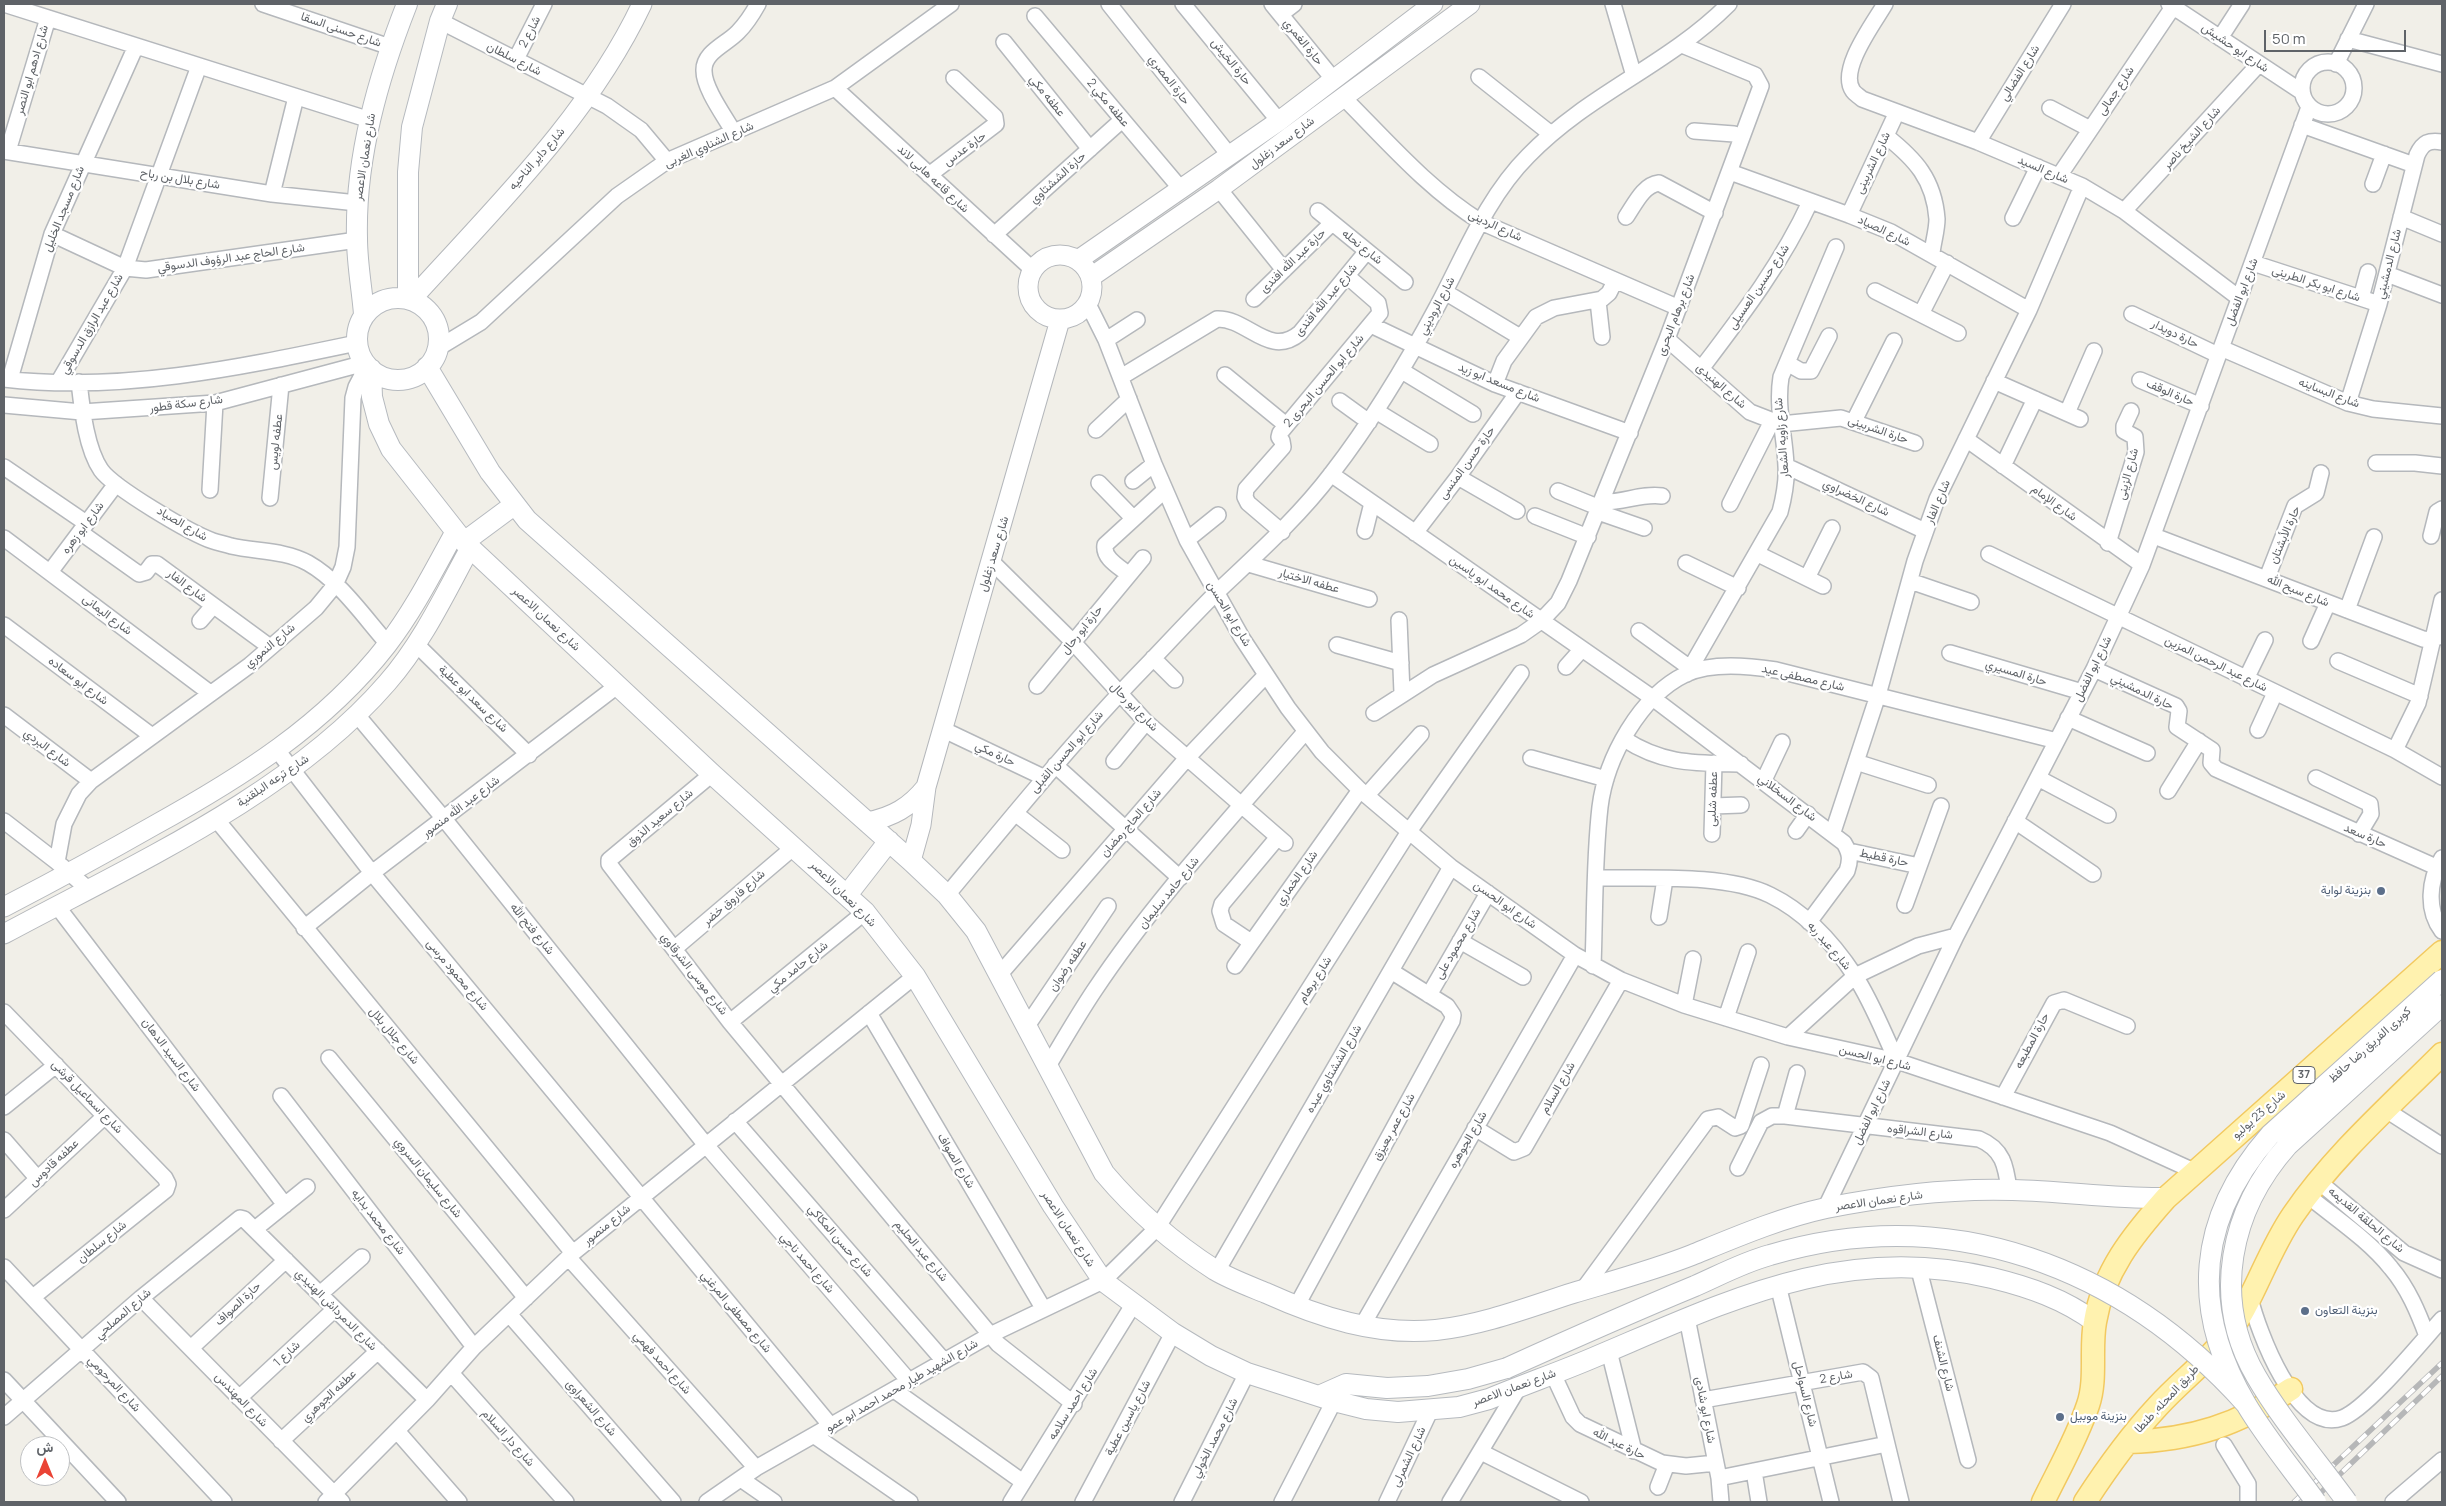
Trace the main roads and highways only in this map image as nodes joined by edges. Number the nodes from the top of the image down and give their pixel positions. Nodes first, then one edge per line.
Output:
1 (407, 4) edge
2 (444, 12) edge
3 (410, 300) junction
4 (364, 314) junction
5 (368, 366) junction
6 (427, 367) junction
7 (514, 505) junction
8 (463, 541) junction
9 (889, 841) junction
10 (847, 895) junction
11 (2442, 952) edge
12 (2442, 980) edge
13 (2442, 1005) edge
14 (2442, 1054) edge
15 (2166, 1198) junction
16 (2095, 1322) junction
17 (2291, 1389) road end
18 (1326, 1398) junction
19 (2246, 1404) junction
20 (2128, 1442) junction
21 (2043, 1502) edge
22 (2085, 1502) edge
23 (2316, 1502) edge
24 (2346, 1502) edge

1 - 4 main road, شارع نعمان الاعصر
2 - 3 main road
3 - 4 main road
3 - 6 main road
4 - 5 main road
5 - 6 main road
5 - 8 main road, شارع نعمان الاعصر
6 - 7 main road, شارع نعمان الاعصر
7 - 8 main road
7 - 9 main road, شارع نعمان الاعصر
8 - 10 main road, شارع نعمان الاعصر
9 - 10 main road
9 - 15 main road, شارع نعمان الاعصر
10 - 18 main road, شارع نعمان الاعصر
11 - 15 main road, شارع 23 يوليو / 37
12 - 19 main road, كوبرى الفريق رضا حافظ, bridge
13 - 24 main road, كوبرى الفريق رضا حافظ, bridge
14 - 20 main road, طريق المحله, طنطا
15 - 16 main road, 37
16 - 18 main road, شارع نعمان الاعصر
16 - 21 main road, 37
17 - 20 main road
18 - 19 main road, bridge
19 - 23 main road, كوبرى الفريق رضا حافظ, bridge
20 - 22 main road, طريق المحله, طنطا

